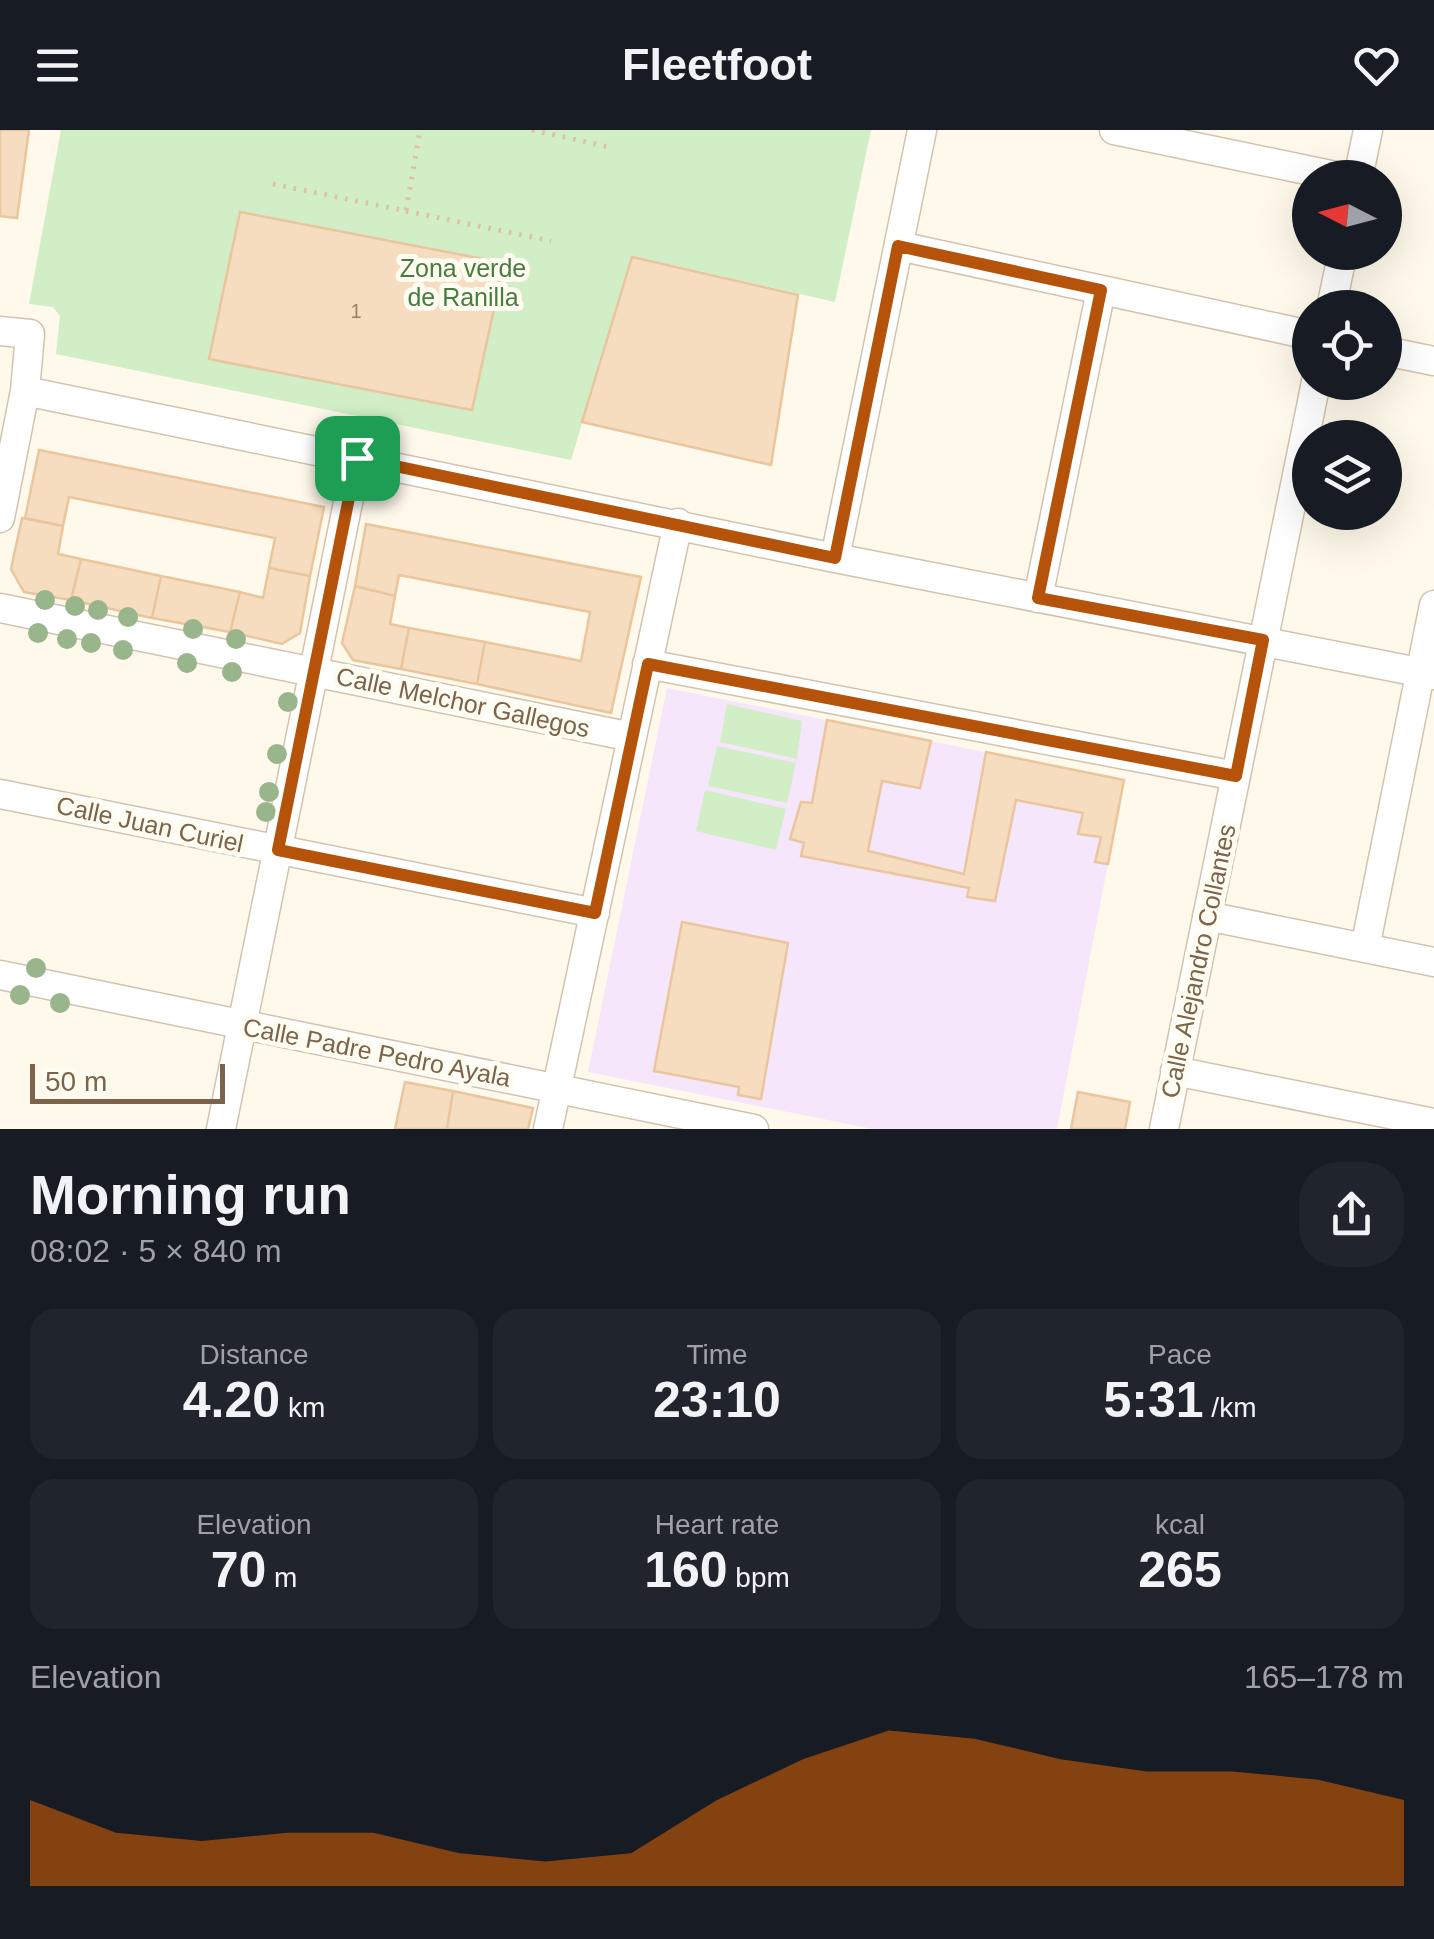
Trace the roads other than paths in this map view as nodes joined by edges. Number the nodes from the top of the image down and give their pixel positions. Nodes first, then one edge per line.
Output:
1 (922, 130) edge
2 (1114, 130) edge
3 (1368, 130) edge
4 (1362, 160) edge
5 (1292, 167) edge
6 (898, 246) junction
7 (1101, 290) junction
8 (0, 331) edge
9 (1292, 331) edge
10 (1402, 354) edge
11 (1434, 361) edge
12 (25, 391) junction
13 (1312, 400) edge
14 (357, 458) junction
15 (0, 518) edge
16 (678, 523) junction
17 (835, 558) junction
18 (1038, 598) junction
19 (1434, 604) edge
20 (0, 608) edge
21 (1263, 640) junction
22 (648, 664) junction
23 (314, 672) junction
24 (1427, 674) edge
25 (632, 737) junction
26 (1236, 776) junction
27 (0, 794) edge
28 (278, 850) junction
29 (595, 913) junction
30 (1208, 916) junction
31 (1365, 948) junction
32 (1434, 962) edge
33 (0, 976) edge
34 (242, 1025) junction
35 (1176, 1071) junction
36 (556, 1088) junction
37 (1434, 1123) edge
38 (220, 1129) edge
39 (548, 1129) edge
40 (754, 1129) edge
41 (1164, 1129) edge

1 - 6 street
2 - 5 street
3 - 4 street
6 - 7 street
6 - 17 street
7 - 9 street
7 - 18 street
8 - 12 street
10 - 11 street
12 - 14 street
12 - 15 street
13 - 21 street, Calle Alejandro Collantes
14 - 16 street
14 - 23 street
16 - 17 street
16 - 22 street
17 - 18 street
18 - 21 street
19 - 24 street
20 - 23 street, Calle Melchor Gallegos
21 - 24 street
21 - 26 street, Calle Alejandro Collantes
22 - 25 street
22 - 26 street
23 - 25 street, Calle Melchor Gallegos
23 - 28 street
24 - 31 street
25 - 29 street
26 - 30 street, Calle Alejandro Collantes
27 - 28 street, Calle Juan Curiel
28 - 29 street, Calle Juan Curiel
28 - 34 street
29 - 36 street
30 - 31 street
30 - 35 street, Calle Alejandro Collantes
31 - 32 street
33 - 34 street, Calle Padre Pedro Ayala
34 - 36 street, Calle Padre Pedro Ayala
34 - 38 street
35 - 37 street
35 - 41 street, Calle Alejandro Collantes
36 - 39 street
36 - 40 street, Calle Padre Pedro Ayala

